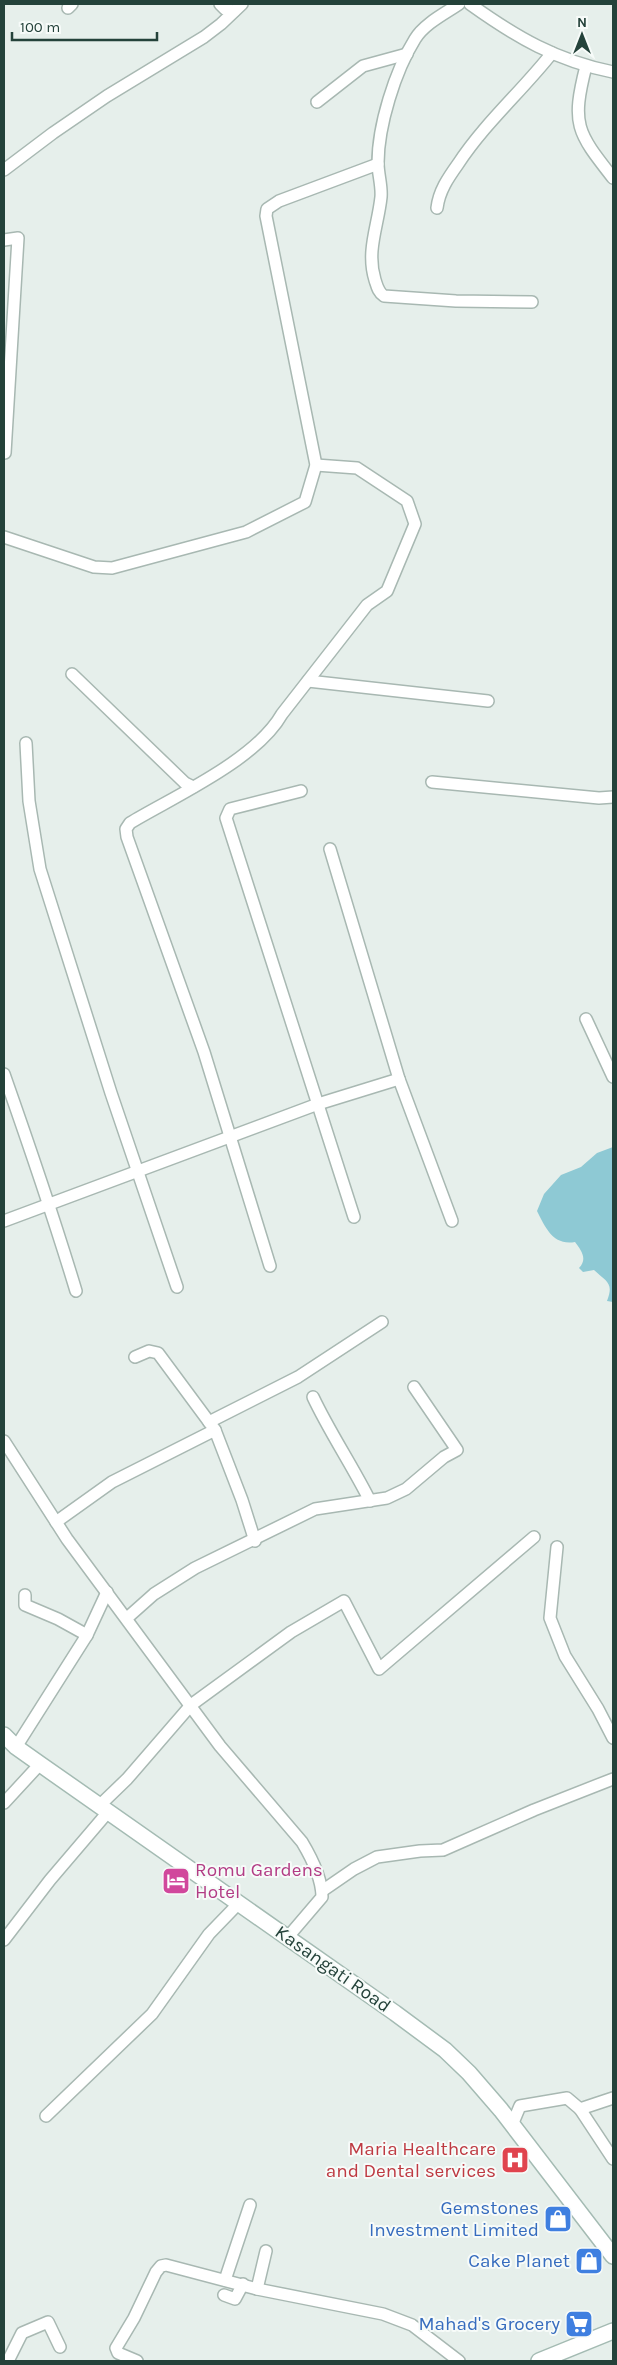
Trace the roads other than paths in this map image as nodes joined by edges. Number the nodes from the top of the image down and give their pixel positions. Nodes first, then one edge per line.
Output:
1 (220, 4) edge
2 (459, 4) edge
3 (470, 4) edge
4 (238, 8) edge
5 (552, 53) junction
6 (407, 54) junction
7 (586, 66) junction
8 (613, 72) edge
9 (317, 102) dead end
10 (378, 164) junction
11 (4, 170) edge
12 (613, 178) edge
13 (437, 208) dead end
14 (4, 240) edge
15 (532, 302) dead end
16 (6, 453) dead end
17 (316, 465) junction
18 (4, 537) edge
19 (72, 674) dead end
20 (308, 681) junction
21 (488, 701) dead end
22 (26, 743) dead end
23 (432, 782) dead end
24 (193, 788) junction
25 (301, 790) dead end
26 (613, 797) edge
27 (330, 850) dead end
28 (586, 1019) dead end
29 (4, 1074) edge
30 (613, 1078) edge
31 (399, 1079) junction
32 (318, 1104) junction
33 (229, 1137) junction
34 (137, 1170) junction
35 (47, 1205) junction
36 (354, 1217) dead end
37 (4, 1221) edge
38 (452, 1221) dead end
39 (270, 1266) dead end
40 (177, 1287) dead end
41 (76, 1291) dead end
42 (382, 1322) dead end
43 (135, 1357) dead end
44 (414, 1387) dead end
45 (313, 1396) dead end
46 (212, 1426) junction
47 (4, 1440) edge
48 (370, 1501) junction
49 (56, 1522) junction
50 (534, 1537) dead end
51 (254, 1540) junction
52 (557, 1547) dead end
53 (107, 1592) junction
54 (25, 1596) dead end
55 (127, 1618) junction
56 (87, 1635) junction
57 (191, 1705) junction
58 (4, 1735) edge
59 (613, 1738) edge
60 (16, 1747) junction
61 (40, 1764) junction
62 (613, 1779) edge
63 (4, 1803) edge
64 (104, 1809) junction
65 (322, 1891) junction
66 (239, 1903) junction
67 (287, 1938) junction
68 (4, 1940) edge
69 (613, 2098) edge
70 (580, 2109) junction
71 (46, 2116) dead end
72 (512, 2125) junction
73 (613, 2159) edge
74 (250, 2206) dead end
75 (266, 2251) dead end
76 (613, 2256) edge
77 (225, 2280) junction
78 (243, 2284) junction
79 (258, 2289) junction
80 (224, 2294) dead end
81 (613, 2331) edge
82 (60, 2347) dead end
83 (8, 2361) edge
84 (137, 2361) edge
85 (459, 2361) edge
86 (539, 2361) edge

1 - 4 street
2 - 6 street
3 - 5 street
4 - 11 street
5 - 7 street
5 - 13 street
6 - 9 street
6 - 10 street
7 - 8 street
7 - 12 street
10 - 15 street
10 - 17 street
14 - 16 street
17 - 18 street
17 - 20 street
19 - 24 street
20 - 21 street
20 - 24 street
22 - 34 street
23 - 26 street
24 - 33 street
25 - 32 street
27 - 31 street
28 - 30 street
29 - 35 street
31 - 32 street
31 - 38 street
32 - 33 street
32 - 36 street
33 - 34 street
33 - 39 street
34 - 35 street
34 - 40 street
35 - 37 street
35 - 41 street
42 - 46 street
43 - 46 street
44 - 48 street
45 - 48 street
46 - 49 street
46 - 51 street
47 - 49 street
48 - 51 street
49 - 53 street
50 - 57 street
51 - 55 street
52 - 59 street
53 - 55 street
53 - 56 street
54 - 56 street
55 - 57 street
56 - 60 street
57 - 64 street
57 - 65 street
58 - 60 street, Kasangati Road
60 - 61 street, Kasangati Road
61 - 63 street
61 - 64 street, Kasangati Road
62 - 65 street
64 - 66 street, Kasangati Road
64 - 68 street
65 - 67 street
66 - 67 street, Kasangati Road
66 - 71 street
67 - 72 street, Kasangati Road
69 - 70 street
70 - 72 street
70 - 73 street
72 - 76 street, Kasangati Road
74 - 77 street
75 - 79 street
77 - 78 street
77 - 84 street
78 - 79 street
78 - 80 street
79 - 85 street
81 - 86 street
82 - 83 street

